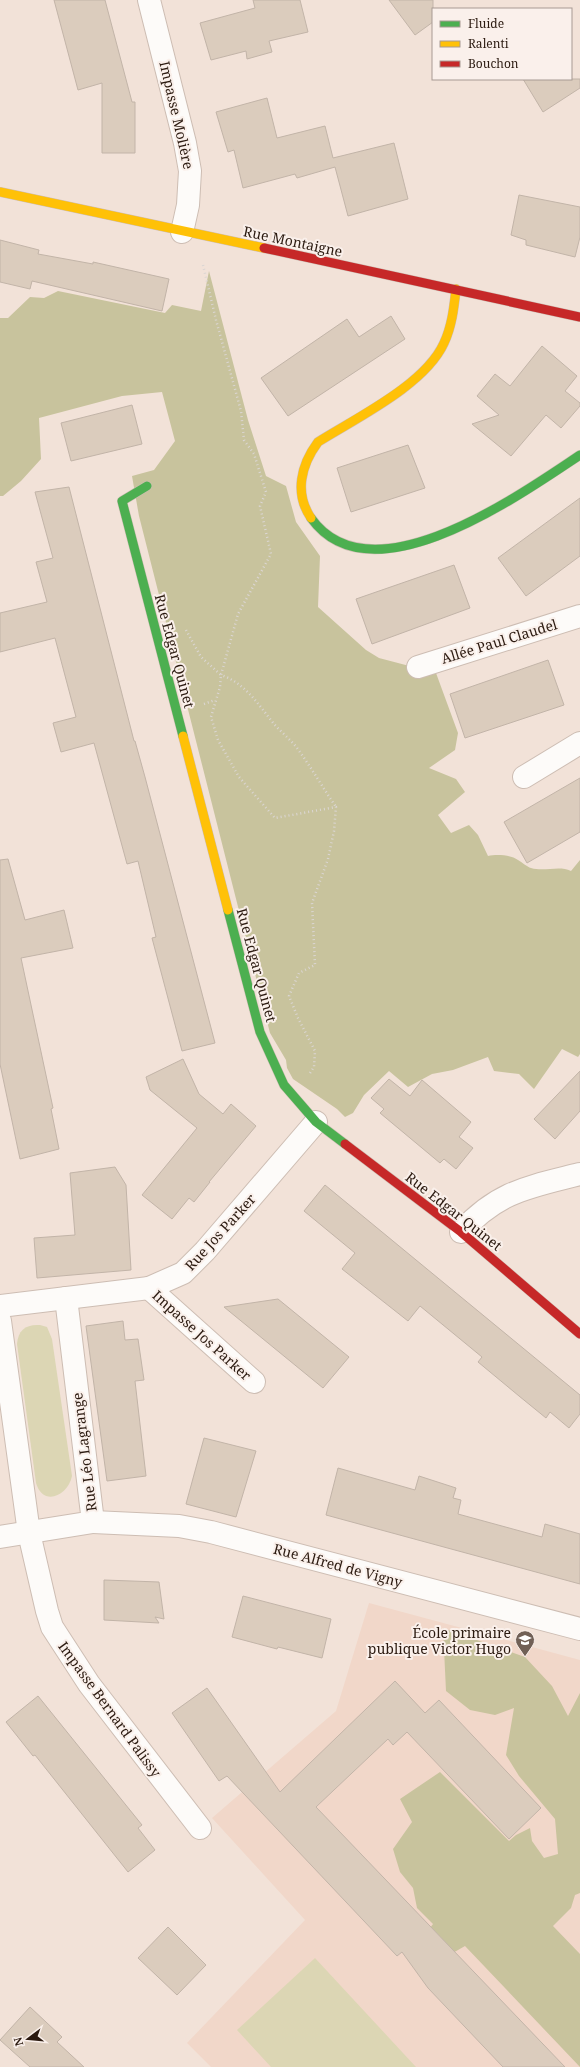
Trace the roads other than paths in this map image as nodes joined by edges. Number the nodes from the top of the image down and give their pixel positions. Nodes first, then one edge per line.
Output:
1 (149, 0) edge
2 (0, 192) edge
3 (182, 232) junction
4 (456, 289) junction
5 (580, 317) edge
6 (580, 455) edge
7 (147, 486) dead end
8 (580, 616) edge
9 (418, 667) dead end
10 (580, 743) edge
11 (524, 777) dead end
12 (316, 1122) junction
13 (580, 1174) edge
14 (461, 1232) junction
15 (149, 1288) junction
16 (66, 1298) junction
17 (0, 1306) edge
18 (0, 1321) edge
19 (580, 1334) edge
20 (254, 1382) dead end
21 (93, 1522) junction
22 (30, 1533) junction
23 (0, 1537) edge
24 (580, 1629) edge
25 (200, 1828) dead end

1 - 3 street, Impasse Molière
2 - 3 street, Rue Montaigne
3 - 4 street, Rue Montaigne
4 - 5 street, Rue Montaigne
4 - 6 street
7 - 12 street, Rue Edgar Quinet
8 - 9 street, Allée Paul Claudel
10 - 11 street
12 - 14 street, Rue Edgar Quinet
12 - 15 street, Rue Jos Parker
13 - 14 street
14 - 19 street, Rue Edgar Quinet
15 - 16 street, Rue Jos Parker
15 - 20 street, Impasse Jos Parker
16 - 17 street, Rue Jos Parker
16 - 21 street, Rue Léo Lagrange
18 - 22 street
21 - 22 street, Rue Léo Lagrange
21 - 24 street, Rue Alfred de Vigny
22 - 23 street
22 - 25 street, Impasse Bernard Palissy

